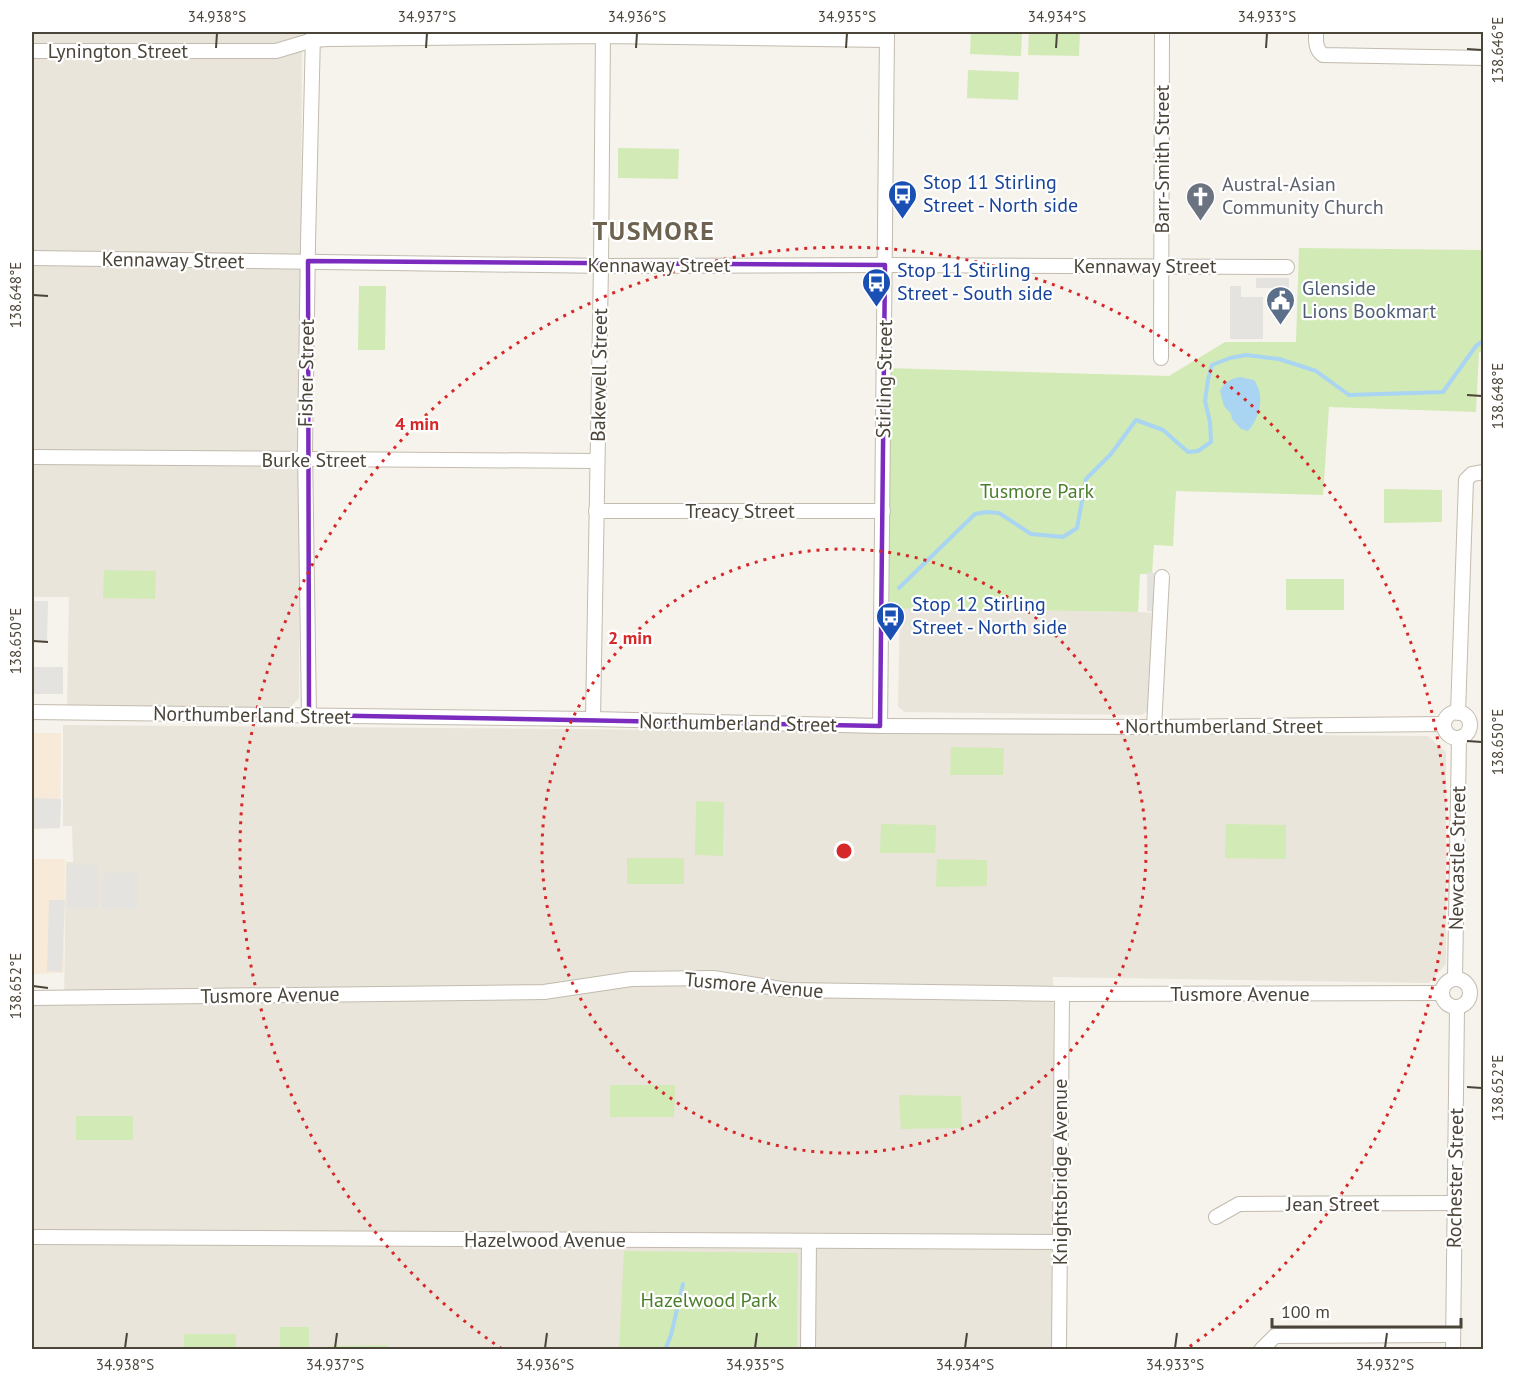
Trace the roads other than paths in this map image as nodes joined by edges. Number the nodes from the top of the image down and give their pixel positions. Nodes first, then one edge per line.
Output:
1 (1162, 32) edge
2 (1316, 32) edge
3 (603, 34) edge
4 (313, 36) edge
5 (887, 36) edge
6 (32, 51) edge
7 (1484, 58) edge
8 (32, 258) edge
9 (308, 261) junction
10 (885, 265) junction
11 (601, 266) junction
12 (1161, 266) junction
13 (1287, 267) dead end
14 (1161, 358) dead end
15 (32, 457) edge
16 (305, 460) junction
17 (597, 461) junction
18 (1484, 472) edge
19 (596, 511) junction
20 (883, 511) junction
21 (1162, 577) dead end
22 (32, 712) edge
23 (1458, 713) junction
24 (309, 715) junction
25 (593, 719) junction
26 (1444, 724) junction
27 (1477, 725) edge
28 (880, 726) junction
29 (1154, 728) junction
30 (1459, 738) junction
31 (1455, 979) junction
32 (1477, 992) edge
33 (1442, 993) junction
34 (1062, 994) junction
35 (32, 998) edge
36 (1457, 1007) junction
37 (1454, 1203) junction
38 (1216, 1217) dead end
39 (32, 1237) edge
40 (809, 1241) junction
41 (1059, 1242) junction
42 (1453, 1342) edge
43 (808, 1350) edge
44 (1059, 1350) edge
45 (1261, 1350) edge

1 - 12 street, Barr-Smith Street
2 - 7 street
3 - 4 street, Lynington Street
3 - 5 street, Lynington Street
3 - 11 street, Bakewell Street
4 - 6 street, Lynington Street
4 - 9 street, Fisher Street
5 - 10 street, Stirling Street
8 - 9 street, Kennaway Street
9 - 11 street, Kennaway Street
9 - 16 street, Fisher Street
10 - 11 street, Kennaway Street
10 - 12 street, Kennaway Street
10 - 20 street, Stirling Street
11 - 17 street, Bakewell Street
12 - 13 street, Kennaway Street
12 - 14 street, Barr-Smith Street
15 - 16 street, Burke Street
16 - 17 street, Burke Street
16 - 24 street, Fisher Street
17 - 19 street, Bakewell Street
18 - 23 street
19 - 20 street, Treacy Street
19 - 25 street, Bakewell Street
20 - 28 street, Stirling Street
21 - 29 street
22 - 24 street, Northumberland Street
23 - 26 street
23 - 27 street
24 - 25 street, Northumberland Street
25 - 28 street, Northumberland Street
26 - 29 street, Northumberland Street
26 - 30 street
27 - 30 street
28 - 29 street, Northumberland Street
30 - 31 street, Newcastle Street
31 - 32 street
31 - 33 street
32 - 36 street
33 - 34 street, Tusmore Avenue
33 - 36 street
34 - 35 street, Tusmore Avenue
34 - 41 street, Knightsbridge Avenue
36 - 37 street, Rochester Street
37 - 38 street, Jean Street
37 - 42 street, Rochester Street
39 - 40 street, Hazelwood Avenue
40 - 41 street, Hazelwood Avenue
40 - 43 street
41 - 44 street, Knightsbridge Avenue
42 - 45 street

